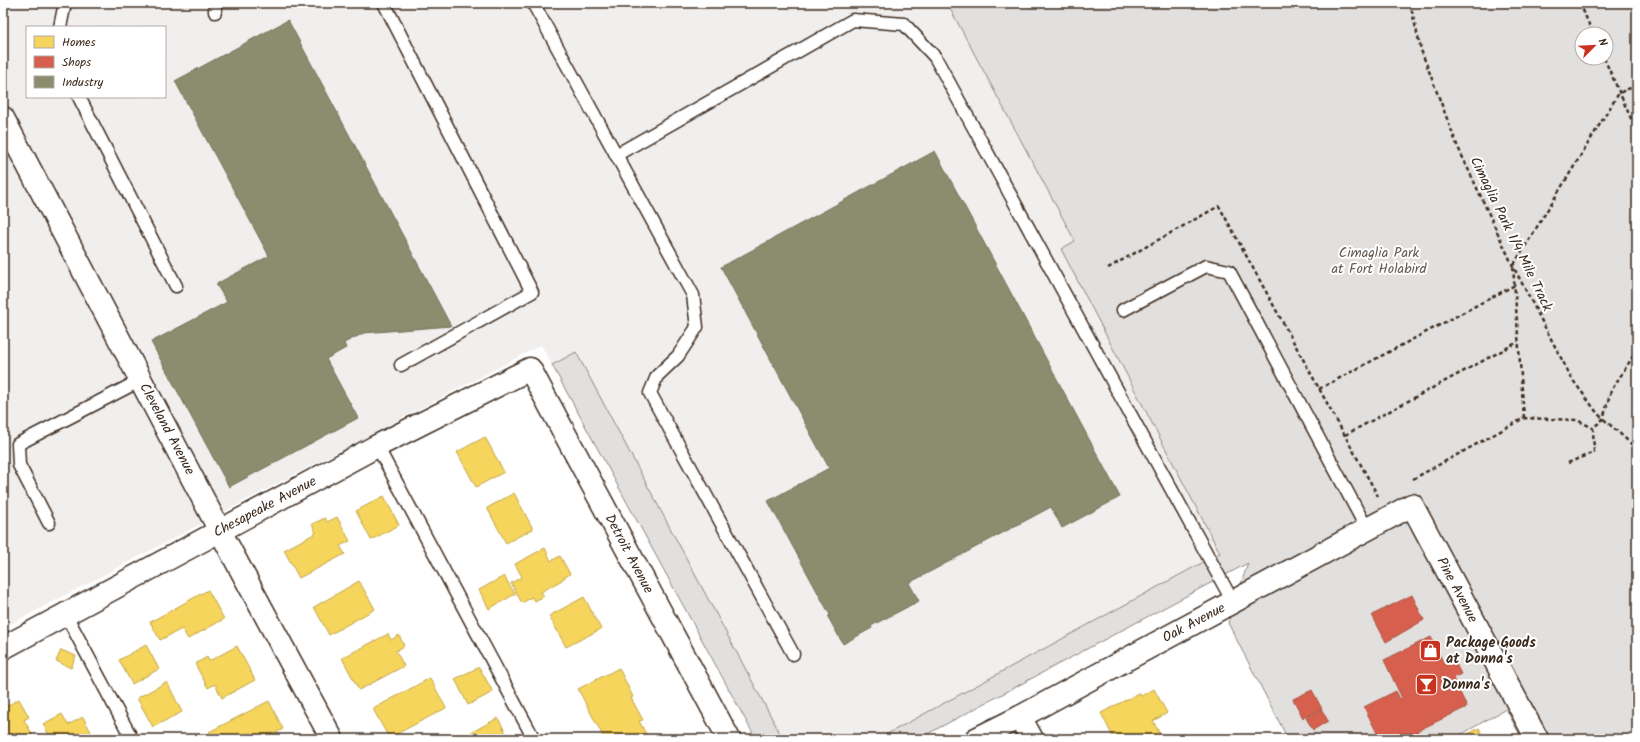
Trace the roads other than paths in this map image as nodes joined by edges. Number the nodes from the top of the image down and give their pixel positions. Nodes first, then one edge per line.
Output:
1 (65, 3) edge
2 (384, 3) edge
3 (533, 3) edge
4 (60, 26) edge
5 (80, 98) edge
6 (3, 118) edge
7 (616, 155) junction
8 (176, 286) dead end
9 (1123, 310) dead end
10 (401, 365) dead end
11 (530, 369) joint
12 (141, 380) junction
13 (377, 446) junction
14 (1412, 505) joint
15 (49, 523) dead end
16 (1367, 529) junction
17 (220, 531) junction
18 (1233, 602) junction
19 (66, 615) junction
20 (3, 648) edge
21 (793, 654) dead end
22 (1020, 717) junction
23 (132, 739) edge
24 (332, 739) edge
25 (534, 739) edge
26 (729, 739) edge
27 (976, 739) edge
28 (1032, 739) edge
29 (1537, 739) edge

1 - 4 lane
2 - 10 lane
3 - 7 lane
5 - 8 lane
6 - 12 street, Cleveland Avenue
7 - 18 lane
7 - 21 lane
9 - 16 lane
11 - 13 street, Chesapeake Avenue
11 - 26 street, Detroit Avenue
12 - 15 lane
12 - 17 street, Cleveland Avenue
13 - 17 street, Chesapeake Avenue
13 - 25 lane
14 - 16 street, Oak Avenue
14 - 29 street, Pine Avenue
16 - 18 street, Oak Avenue
17 - 19 street, Chesapeake Avenue
17 - 24 street, Cleveland Avenue
18 - 22 street, Oak Avenue
19 - 20 street, Chesapeake Avenue
19 - 23 lane
22 - 27 street, Oak Avenue
22 - 28 street

